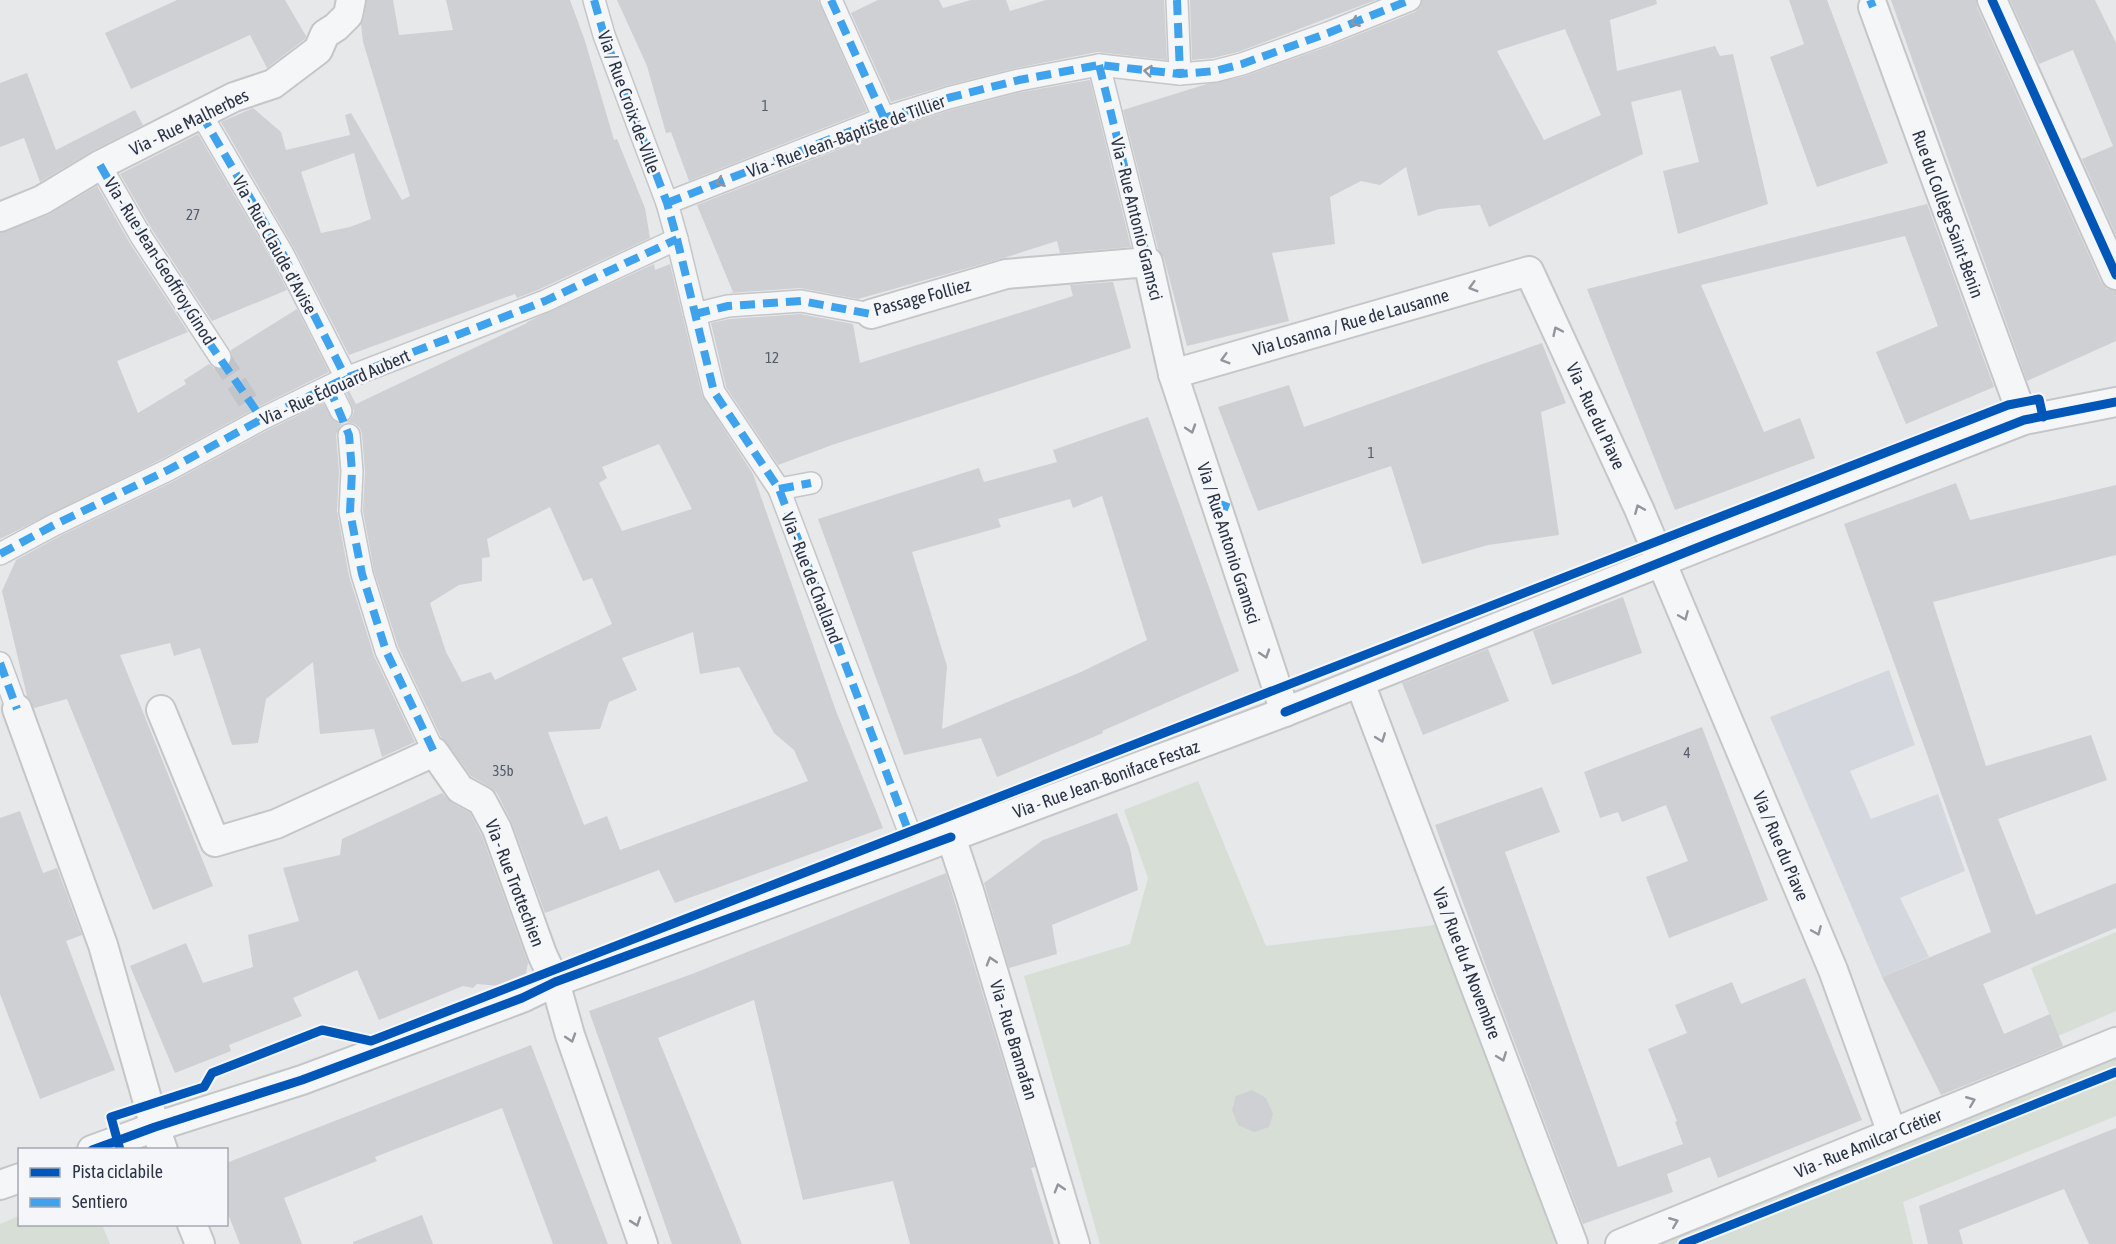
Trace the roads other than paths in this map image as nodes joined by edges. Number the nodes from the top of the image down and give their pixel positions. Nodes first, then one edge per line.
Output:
1 (351, 0) edge
2 (594, 0) edge
3 (831, 0) edge
4 (1177, 0) edge
5 (1410, 0) edge
6 (1992, 0) edge
7 (1871, 3) edge
8 (1099, 65) junction
9 (1180, 74) junction
10 (201, 114) junction
11 (884, 118) junction
12 (100, 165) junction
13 (667, 203) junction
14 (0, 217) edge
15 (678, 239) junction
16 (1148, 262) junction
17 (1529, 271) joint
18 (2116, 275) edge
19 (695, 314) junction
20 (871, 314) joint
21 (220, 357) tunnel mouth
22 (1173, 374) junction
23 (337, 382) junction
24 (2116, 402) edge
25 (341, 411) dead end
26 (2024, 420) junction
27 (349, 435) dead end
28 (811, 483) dead end
29 (779, 489) junction
30 (0, 554) edge
31 (1661, 563) junction
32 (0, 663) edge
33 (1360, 683) junction
34 (17, 709) joint
35 (161, 710) dead end
36 (1286, 712) junction
37 (434, 752) junction
38 (951, 837) junction
39 (916, 850) junction
40 (555, 982) junction
41 (2116, 1042) edge
42 (1892, 1133) junction
43 (159, 1138) edge
44 (98, 1148) edge
45 (18, 1179) edge
46 (0, 1185) edge
47 (193, 1226) edge
48 (200, 1244) edge
49 (643, 1244) edge
50 (1075, 1244) edge
51 (1573, 1244) edge
52 (1620, 1244) edge

1 - 10 street, Via - Rue Malherbes
2 - 13 street, Via / Rue Croix-de-Ville
3 - 11 street
4 - 9 street
5 -> 9 street, Via - Rue Jean-Baptiste de Tillier
6 - 18 street
7 - 26 street, Rue du Collège Saint-Bénin
9 -> 8 street, Via - Rue Jean-Baptiste de Tillier
8 - 11 street, Via - Rue Jean-Baptiste de Tillier
8 - 16 street, Via - Rue Antonio Gramsci
10 - 12 street, Via - Rue Malherbes
10 - 23 street, Via - Rue Claude d'Avise
11 -> 13 street, Via - Rue Jean-Baptiste de Tillier
12 - 14 street, Via - Rue Malherbes
12 - 21 street, Via - Rue Jean-Geoffroy Ginod
13 - 15 street, Via / Rue Croix-de-Ville
15 - 19 street, Via - Rue de Challand
15 - 23 street, Via - Rue Édouard Aubert
16 - 20 street, Passage Folliez
16 - 22 street, Via - Rue Antonio Gramsci
17 -> 22 street, Via Losanna / Rue de Lausanne
31 -> 17 street, Via - Rue du Piave
19 - 20 street, Passage Folliez
19 - 29 street, Via - Rue de Challand
22 -> 36 street, Via / Rue Antonio Gramsci
23 - 25 street, Via - Rue Claude d'Avise
23 - 30 street, Via - Rue Édouard Aubert
24 - 26 street, Via - Rue Jean-Boniface Festaz
26 - 31 street, Via - Rue Jean-Boniface Festaz
27 - 37 street, Via - Rue Trottechien
28 - 29 street
29 - 39 street, Via - Rue de Challand
31 - 33 street, Via - Rue Jean-Boniface Festaz
31 -> 42 street, Via / Rue du Piave
32 - 34 street
33 - 36 street, Via - Rue Jean-Boniface Festaz
33 -> 51 street, Via / Rue du 4 Novembre
34 - 43 street
35 - 37 street
36 - 38 street, Via - Rue Jean-Boniface Festaz
37 - 40 street, Via - Rue Trottechien
38 - 39 street, Via - Rue Jean-Boniface Festaz
50 -> 38 street, Via - Rue Bramafan
39 - 40 street, Via - Rue Jean-Boniface Festaz
40 - 43 street, Via - Rue Jean-Boniface Festaz
40 -> 49 street, Via - Rue Trottechien
42 -> 41 street, Via - Rue Amilcar Crétier
52 -> 42 street, Via - Rue Amilcar Crétier
43 - 44 street, Via - Rue Jean-Boniface Festaz
45 - 46 street
47 - 48 street

